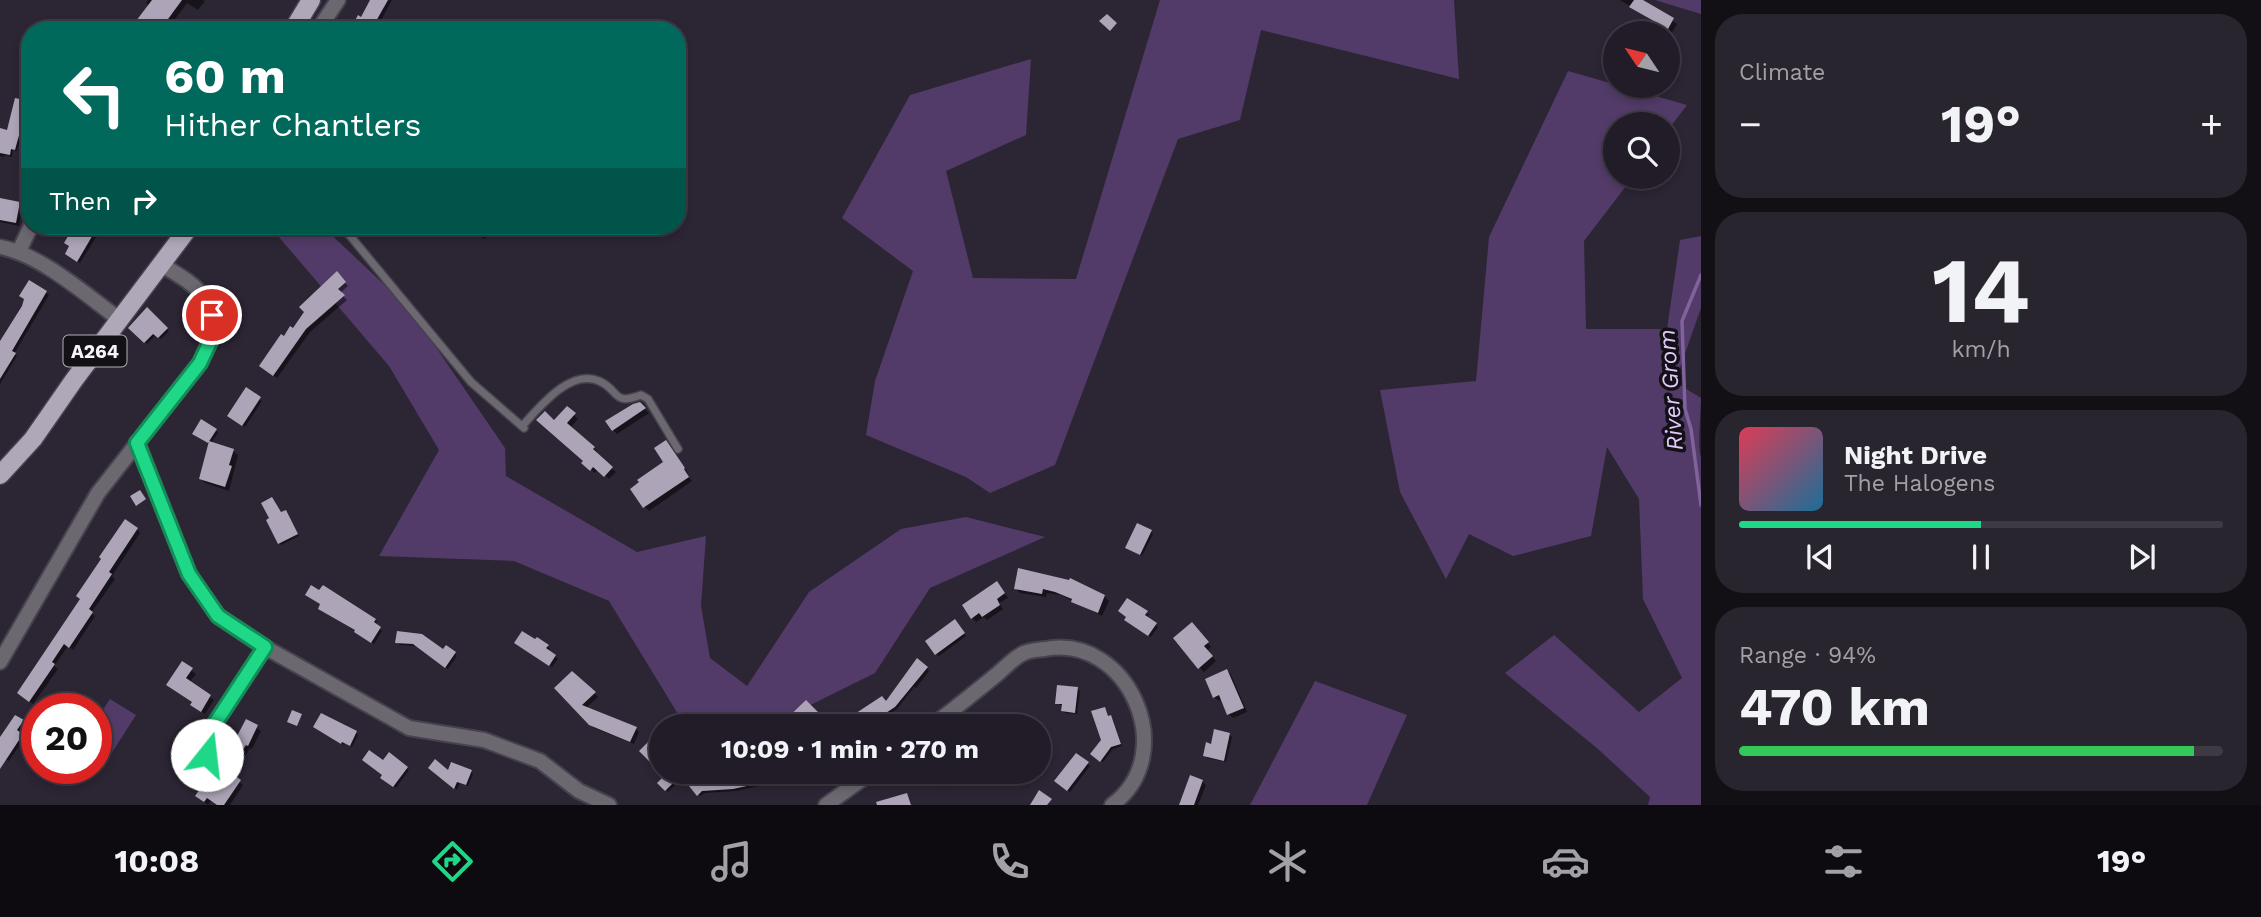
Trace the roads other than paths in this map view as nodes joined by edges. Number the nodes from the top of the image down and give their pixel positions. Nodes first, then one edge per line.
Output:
1 (311, 0) edge
2 (338, 0) edge
3 (298, 21) edge
4 (324, 21) edge
5 (27, 235) edge
6 (183, 235) edge
7 (349, 235) edge
8 (0, 248) edge
9 (19, 251) junction
10 (162, 264) junction
11 (119, 319) junction
12 (137, 443) junction
13 (678, 449) dead end
14 (0, 475) edge
15 (265, 647) junction
16 (0, 662) edge
17 (947, 714) edge
18 (207, 755) dead end
19 (857, 784) edge
20 (830, 804) edge
21 (609, 805) edge
22 (1112, 805) edge

1 - 3 main road
2 - 4 street
5 - 9 street
6 - 10 main road, A264
7 - 13 lane
8 - 9 street
9 - 11 street
10 - 11 main road, A264
10 - 12 street
11 - 14 main road, A264
12 - 15 street
12 - 16 street
15 - 18 lane
15 - 21 street
17 - 22 street
19 - 20 street

